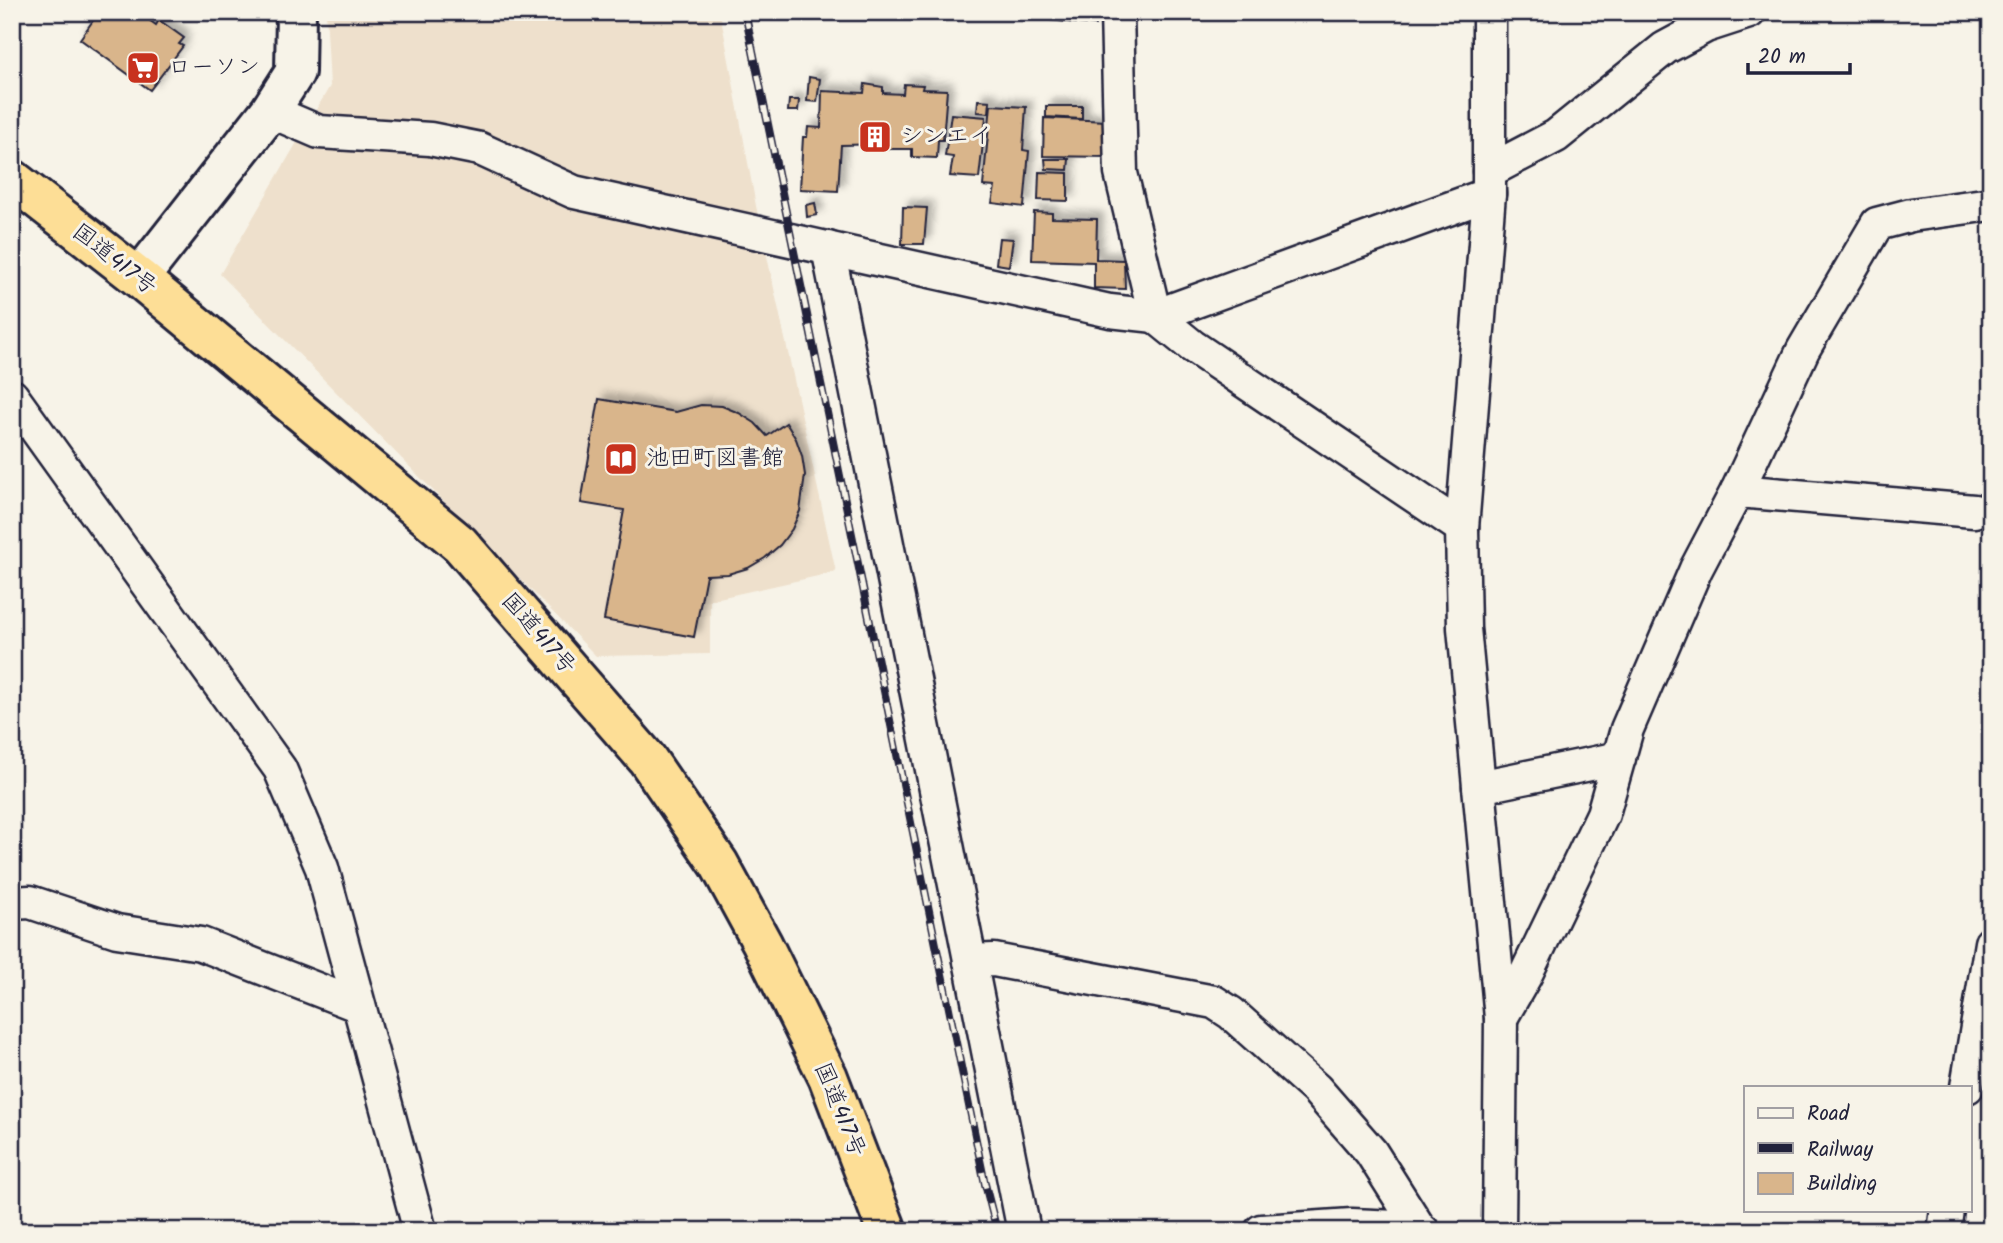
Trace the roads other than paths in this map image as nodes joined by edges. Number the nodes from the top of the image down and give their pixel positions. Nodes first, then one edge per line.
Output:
1 (296, 12) edge
2 (1117, 12) edge
3 (1489, 12) edge
4 (1749, 12) edge
5 (270, 111) junction
6 (12, 179) edge
7 (1489, 182) junction
8 (1991, 204) edge
9 (828, 248) junction
10 (139, 278) junction
11 (1155, 316) junction
12 (12, 396) edge
13 (1737, 491) junction
14 (1974, 511) dead end
15 (1462, 528) junction
16 (1619, 758) junction
17 (1479, 787) junction
18 (12, 903) edge
19 (1991, 943) edge
20 (970, 961) junction
21 (358, 1005) junction
22 (1501, 1017) junction
23 (1967, 1086) edge
24 (1947, 1212) edge
25 (1421, 1230) edge
26 (420, 1231) edge
27 (887, 1231) edge
28 (1024, 1231) edge
29 (1261, 1231) edge
30 (1499, 1231) edge
31 (1944, 1231) edge

1 - 5 street
2 - 11 street
3 - 7 street
4 - 7 street
5 - 9 street
5 - 10 street
6 - 10 highway, 国道417号
7 - 11 street
7 - 15 street
8 - 13 street
9 - 11 street
9 - 20 street
10 - 27 highway, 国道417号
11 - 15 street
12 - 21 street
13 - 14 street
13 - 16 street
15 - 17 street
16 - 17 street
16 - 22 street
17 - 22 street
18 - 21 street
19 - 23 street
20 - 25 street
20 - 28 street
21 - 26 street
22 - 30 street
24 - 31 street
25 - 29 street

